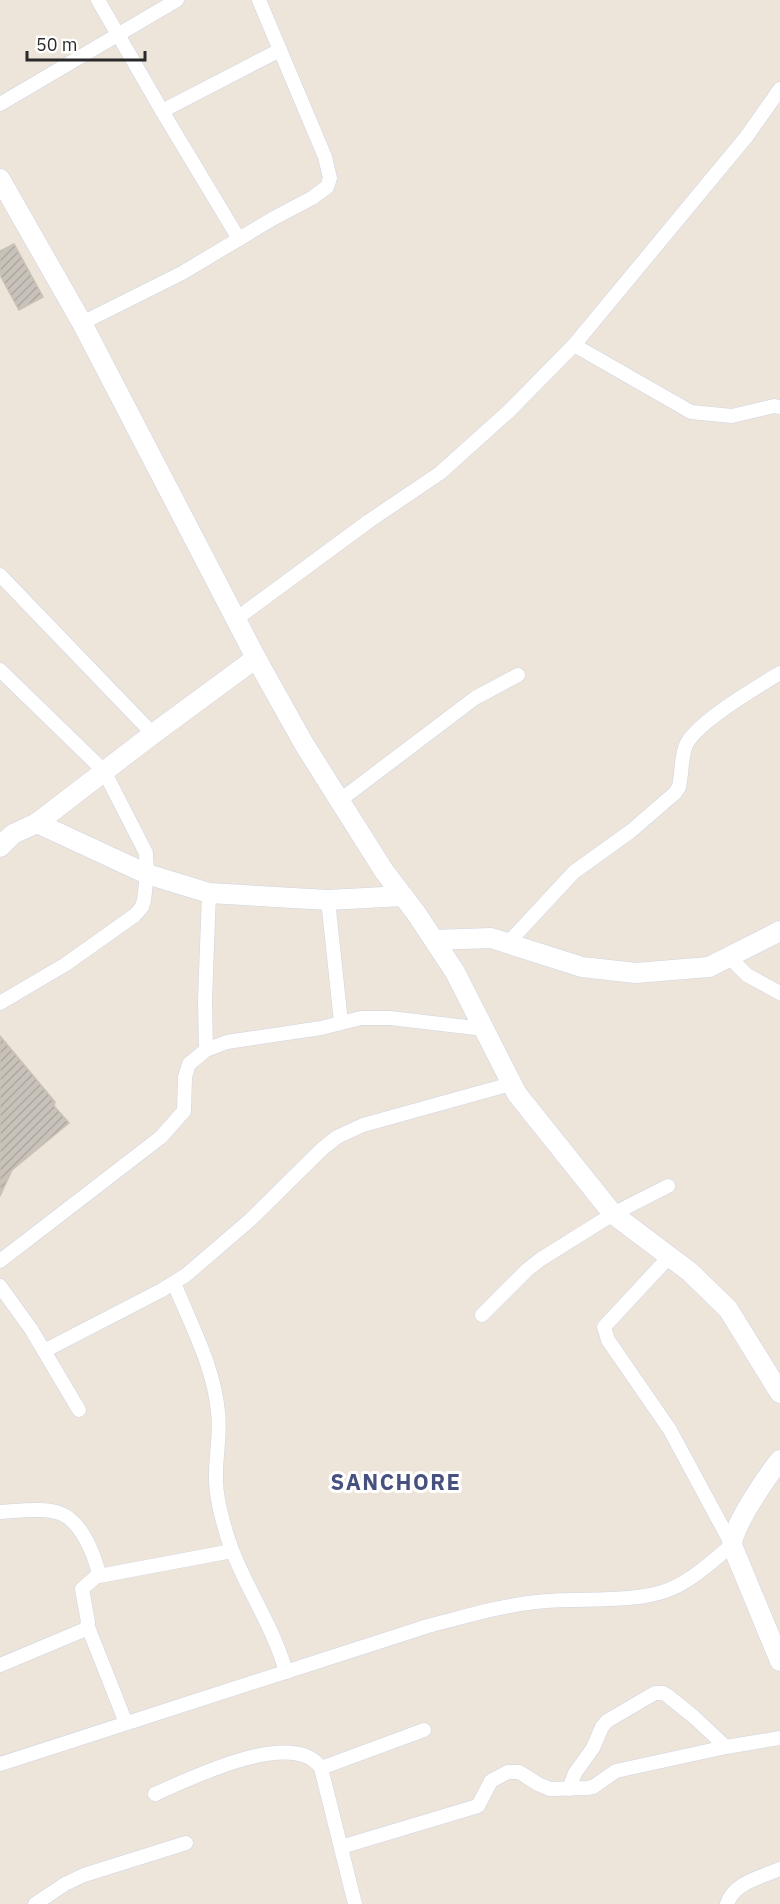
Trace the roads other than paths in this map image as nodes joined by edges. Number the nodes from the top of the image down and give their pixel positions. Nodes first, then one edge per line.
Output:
1 (98, 0) edge
2 (177, 0) edge
3 (259, 0) edge
4 (118, 33) junction
5 (280, 50) junction
6 (780, 89) edge
7 (0, 104) edge
8 (162, 111) junction
9 (0, 179) edge
10 (239, 239) junction
11 (82, 323) junction
12 (574, 345) junction
13 (780, 407) edge
14 (0, 575) edge
15 (236, 619) junction
16 (256, 658) junction
17 (0, 670) edge
18 (780, 674) edge
19 (518, 675) dead end
20 (153, 734) junction
21 (104, 771) junction
22 (339, 801) junction
23 (37, 823) junction
24 (4, 838) edge
25 (147, 874) junction
26 (209, 893) junction
27 (403, 896) junction
28 (328, 900) junction
29 (780, 931) edge
30 (434, 940) junction
31 (508, 943) junction
32 (729, 957) junction
33 (780, 993) edge
34 (0, 1003) edge
35 (341, 1022) junction
36 (484, 1029) junction
37 (206, 1050) junction
38 (511, 1084) junction
39 (668, 1186) dead end
40 (613, 1214) junction
41 (669, 1257) junction
42 (0, 1261) edge
43 (174, 1283) junction
44 (0, 1286) edge
45 (482, 1315) dead end
46 (44, 1351) junction
47 (780, 1393) edge
48 (79, 1410) dead end
49 (780, 1460) edge
50 (0, 1512) edge
51 (732, 1545) junction
52 (232, 1551) junction
53 (99, 1576) junction
54 (88, 1627) junction
55 (780, 1661) edge
56 (0, 1665) edge
57 (286, 1672) junction
58 (126, 1723) junction
59 (424, 1730) dead end
60 (780, 1738) edge
61 (726, 1747) junction
62 (0, 1764) edge
63 (321, 1768) junction
64 (569, 1789) junction
65 (155, 1794) dead end
66 (186, 1843) dead end
67 (341, 1847) junction
68 (780, 1869) edge
69 (35, 1904) edge
70 (355, 1904) edge
71 (727, 1904) edge

1 - 4 street
2 - 4 street
3 - 5 street
4 - 7 street
4 - 8 street
5 - 8 street
5 - 10 street
6 - 12 street
8 - 10 street
9 - 11 main road
10 - 11 street
11 - 15 main road
12 - 13 street
12 - 15 street
14 - 20 street
15 - 16 main road
16 - 20 main road
16 - 22 main road
17 - 21 street
18 - 31 street
19 - 22 street
20 - 21 main road
21 - 23 main road
21 - 25 street
22 - 27 main road
23 - 24 main road
23 - 25 main road
25 - 26 main road
25 - 34 street
26 - 28 main road
26 - 37 street
27 - 28 main road
27 - 30 main road
28 - 35 street
29 - 32 main road
30 - 31 main road
30 - 36 main road
31 - 32 main road
32 - 33 street
35 - 36 street
35 - 37 street
36 - 38 main road
37 - 42 street
38 - 40 main road
38 - 43 street
39 - 40 street
40 - 41 main road
40 - 45 street
41 - 47 main road
41 - 51 street
43 - 46 street
43 - 52 street
44 - 46 street
46 - 48 street
49 - 51 main road
50 - 53 street
51 - 55 main road
51 - 57 street
52 - 53 street
52 - 57 street
53 - 54 street
54 - 56 street
54 - 58 street
57 - 58 street
58 - 62 street
59 - 63 street
60 - 61 street
61 - 64 street
61 - 64 street
63 - 65 street
63 - 67 street
64 - 67 street
66 - 69 street
67 - 70 street
68 - 71 street

